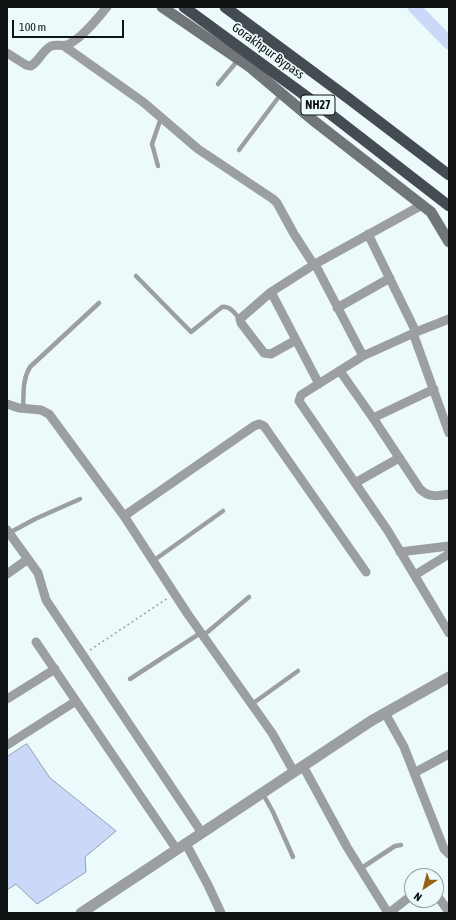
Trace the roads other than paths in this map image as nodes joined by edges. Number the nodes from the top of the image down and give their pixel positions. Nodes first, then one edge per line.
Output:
1 (107, 7) edge
2 (162, 7) edge
3 (184, 7) edge
4 (225, 7) edge
5 (64, 46) junction
6 (7, 53) edge
7 (239, 59) junction
8 (218, 84) dead end
9 (282, 94) junction
10 (161, 118) junction
11 (239, 150) dead end
12 (158, 166) dead end
13 (449, 175) edge
14 (422, 205) junction
15 (449, 206) edge
16 (368, 234) junction
17 (449, 242) edge
18 (314, 265) junction
19 (136, 276) dead end
20 (390, 278) junction
21 (271, 292) junction
22 (99, 303) dead end
23 (337, 308) junction
24 (240, 319) junction
25 (449, 319) edge
26 (414, 332) junction
27 (296, 340) junction
28 (363, 356) junction
29 (340, 371) junction
30 (319, 384) junction
31 (434, 389) junction
32 (7, 404) edge
33 (23, 409) junction
34 (373, 418) junction
35 (449, 433) edge
36 (399, 458) junction
37 (355, 483) junction
38 (449, 494) edge
39 (80, 498) dead end
40 (223, 511) dead end
41 (124, 516) junction
42 (8, 531) edge
43 (449, 546) edge
44 (400, 552) junction
45 (449, 554) edge
46 (28, 559) junction
47 (153, 561) junction
48 (366, 572) dead end
49 (7, 574) edge
50 (414, 576) junction
51 (249, 597) dead end
52 (203, 633) junction
53 (449, 633) edge
54 (36, 642) dead end
55 (54, 669) junction
56 (298, 671) dead end
57 (449, 677) edge
58 (130, 680) dead end
59 (7, 699) edge
60 (76, 701) junction
61 (252, 704) junction
62 (385, 713) junction
63 (7, 745) edge
64 (449, 754) edge
65 (299, 769) junction
66 (414, 773) junction
67 (262, 793) junction
68 (202, 833) junction
69 (401, 845) dead end
70 (181, 847) junction
71 (449, 854) edge
72 (293, 857) dead end
73 (360, 869) junction
74 (404, 901) edge
75 (81, 913) edge
76 (221, 913) edge
77 (389, 913) edge

1 - 5 street
2 - 7 main road
3 - 15 highway, Gorakhpur Bypass / NH27
4 - 13 highway, NH27
5 - 6 street
5 - 10 street
7 - 8 lane
7 - 9 main road
9 - 11 lane
9 - 14 main road
10 - 12 lane
10 - 18 street
14 - 16 street
14 - 17 main road
16 - 18 street
16 - 20 street
18 - 21 street
18 - 23 street
19 - 24 lane
20 - 23 street
20 - 26 street
21 - 24 street
21 - 27 street
22 - 33 lane
23 - 28 street
24 - 27 street
25 - 26 street
26 - 28 street
26 - 31 street
27 - 30 street
28 - 29 street
29 - 30 street
29 - 34 street
30 - 37 street
31 - 34 street
31 - 35 street
32 - 33 street
33 - 41 street
34 - 36 street
36 - 37 street
36 - 38 street
37 - 44 street
39 - 42 lane
40 - 47 lane
41 - 47 street
41 - 48 street
42 - 46 street
43 - 44 street
44 - 50 street
45 - 50 street
46 - 49 street
46 - 68 street
47 - 52 street
50 - 53 street
51 - 52 lane
52 - 58 lane
52 - 61 street
54 - 55 street
55 - 59 street
55 - 60 street
56 - 61 lane
57 - 62 street
60 - 63 street
60 - 70 street
61 - 65 street
62 - 65 street
62 - 66 street
64 - 66 street
65 - 67 street
65 - 73 street
66 - 71 street
67 - 68 street
67 - 72 lane
68 - 70 street
69 - 73 lane
70 - 75 street
70 - 76 street
73 - 77 street
74 - 77 street

